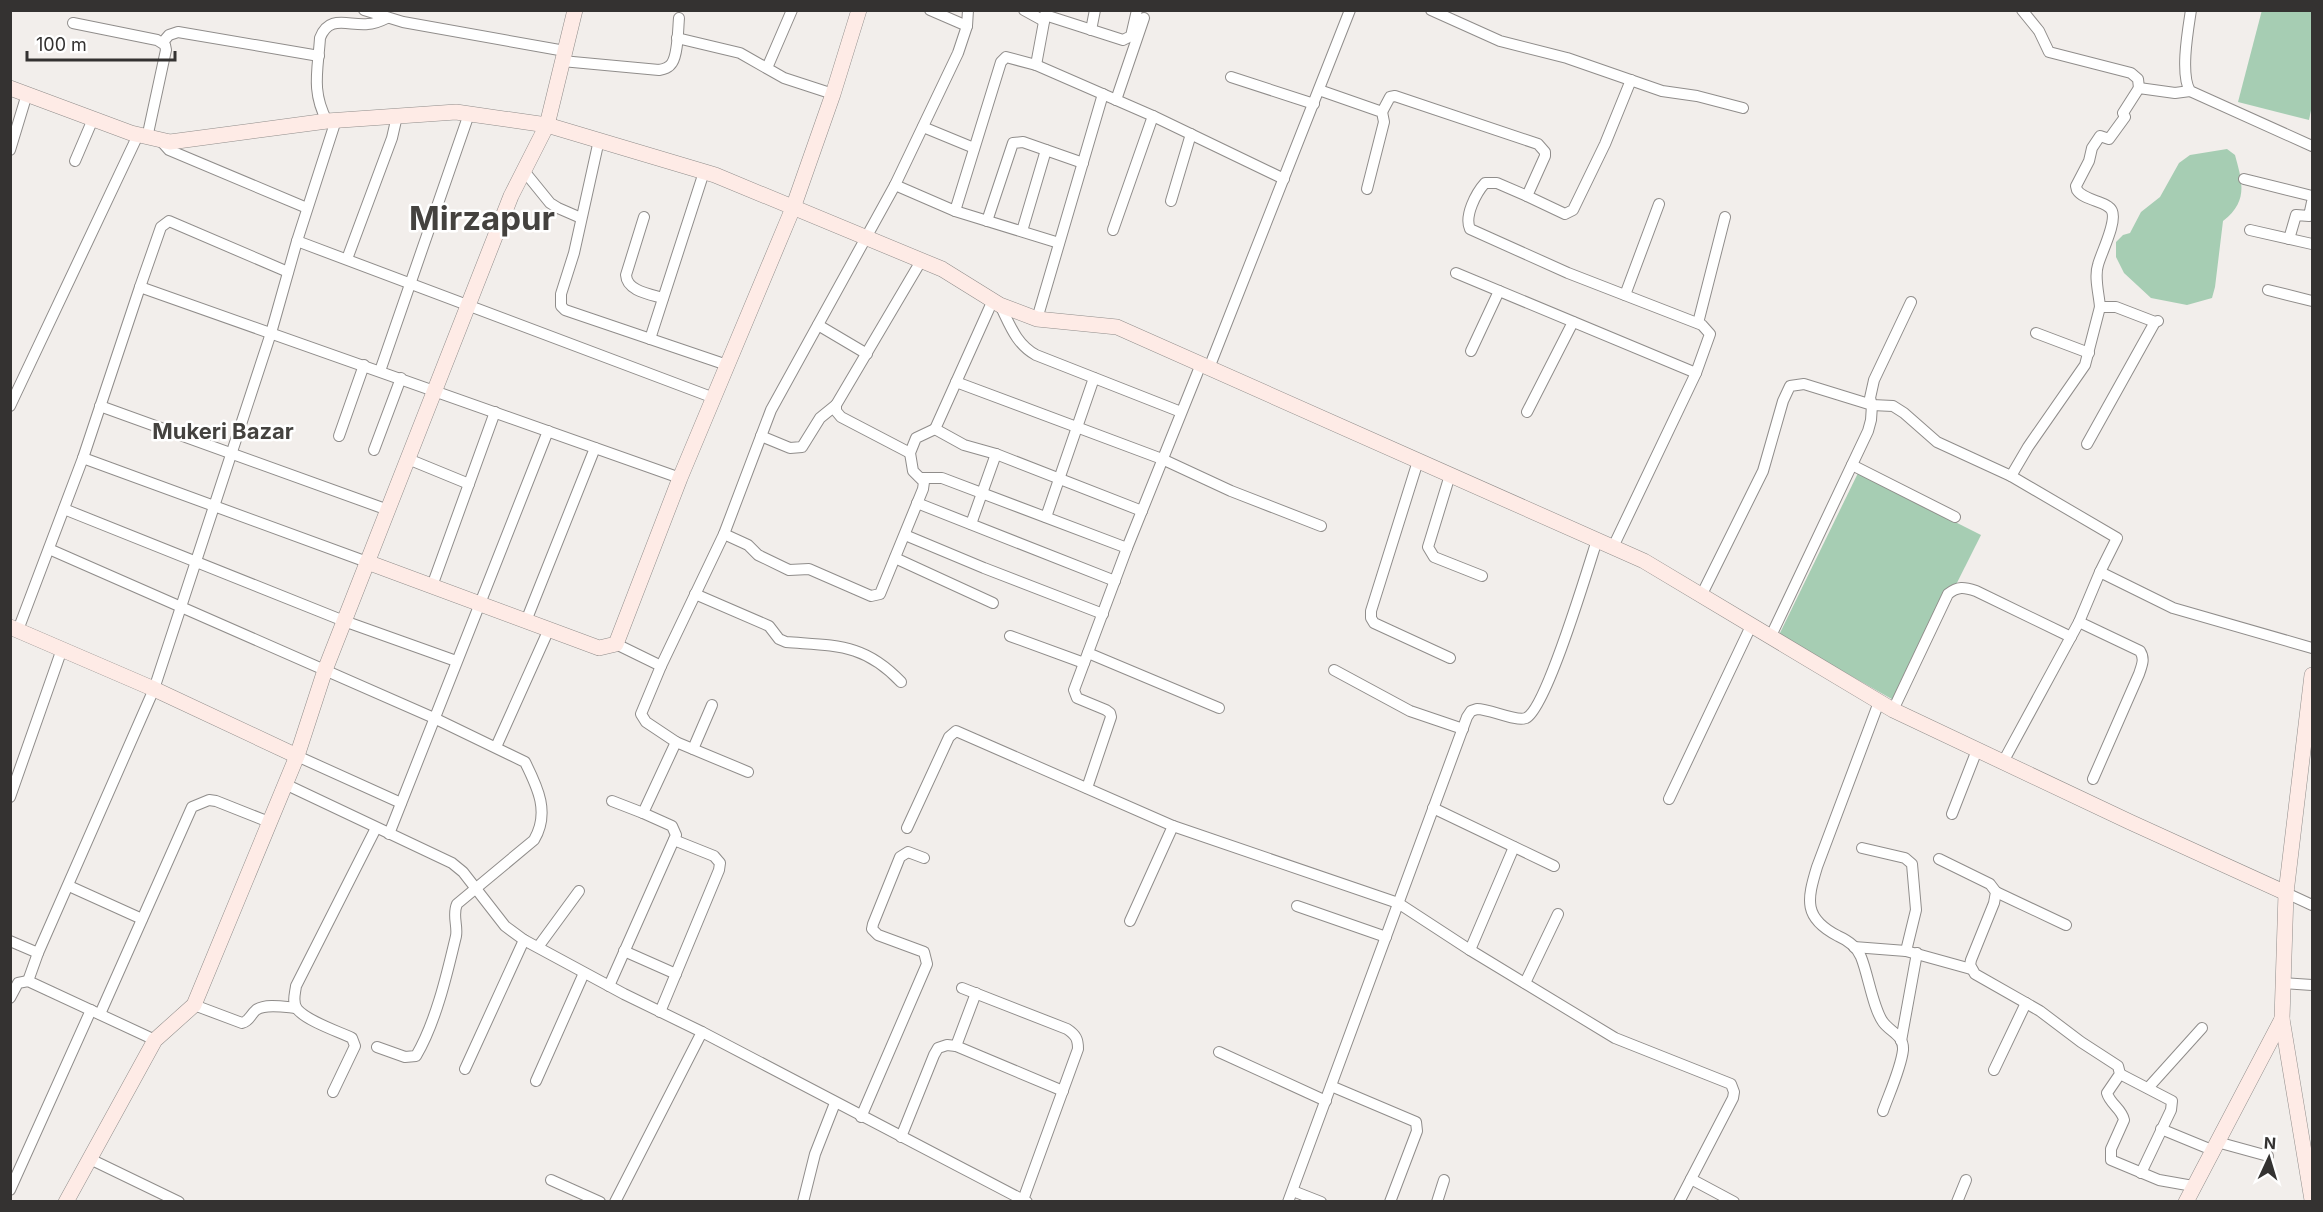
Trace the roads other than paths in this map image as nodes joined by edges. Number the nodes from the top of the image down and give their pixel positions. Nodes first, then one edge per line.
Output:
1 (364, 10) edge
2 (574, 10) edge
3 (792, 10) edge
4 (859, 10) edge
5 (930, 10) edge
6 (968, 10) edge
7 (1024, 10) edge
8 (1095, 10) edge
9 (1350, 10) edge
10 (1431, 10) edge
11 (2022, 10) edge
12 (2192, 10) edge
13 (1141, 14) edge
14 (1448, 14) edge
15 (1045, 16) edge
16 (387, 18) junction
17 (679, 18) dead end
18 (73, 23) dead end
19 (967, 26) junction
20 (1091, 30) junction
21 (677, 38) junction
22 (1132, 41) junction
23 (163, 42) junction
24 (319, 56) junction
25 (563, 56) junction
26 (1036, 64) junction
27 (767, 68) junction
28 (1231, 77) dead end
29 (1631, 80) junction
30 (10, 88) edge
31 (2139, 88) junction
32 (1319, 90) junction
33 (2190, 91) junction
34 (27, 94) junction
35 (833, 94) junction
36 (1103, 94) junction
37 (1116, 100) junction
38 (1314, 104) junction
39 (1743, 108) dead end
40 (1382, 112) junction
41 (469, 114) junction
42 (396, 116) junction
43 (1153, 116) junction
44 (93, 119) junction
45 (332, 120) junction
46 (547, 125) junction
47 (923, 127) junction
48 (1191, 134) junction
49 (149, 138) junction
50 (599, 141) junction
51 (2313, 146) edge
52 (974, 148) junction
53 (10, 150) edge
54 (1046, 150) junction
55 (75, 161) dead end
56 (1083, 163) junction
57 (524, 171) junction
58 (704, 172) junction
59 (1284, 179) junction
60 (2244, 180) dead end
61 (895, 185) junction
62 (1367, 189) dead end
63 (1527, 196) junction
64 (2313, 196) edge
65 (1172, 201) dead end
66 (2313, 202) edge
67 (1659, 204) dead end
68 (307, 208) junction
69 (793, 208) junction
70 (955, 211) junction
71 (644, 217) dead end
72 (1725, 217) dead end
73 (581, 218) junction
74 (987, 221) junction
75 (1113, 230) dead end
76 (2250, 230) dead end
77 (1022, 231) junction
78 (865, 238) junction
79 (2289, 239) junction
80 (297, 241) junction
81 (1059, 243) junction
82 (2313, 244) edge
83 (346, 260) junction
84 (921, 261) junction
85 (288, 272) junction
86 (1456, 273) dead end
87 (410, 284) junction
88 (140, 287) junction
89 (2268, 290) dead end
90 (1499, 291) junction
91 (1625, 295) junction
92 (663, 298) junction
93 (996, 302) junction
94 (1911, 302) dead end
95 (2313, 302) edge
96 (469, 305) junction
97 (2100, 307) junction
98 (1037, 319) junction
99 (1573, 322) junction
100 (1698, 323) junction
101 (818, 325) junction
102 (271, 333) junction
103 (2036, 333) dead end
104 (650, 339) junction
105 (1471, 351) dead end
106 (2089, 353) junction
107 (867, 354) junction
108 (364, 365) junction
109 (727, 365) junction
110 (1205, 366) junction
111 (380, 371) junction
112 (1696, 373) junction
113 (401, 378) junction
114 (1094, 378) junction
115 (956, 382) junction
116 (16, 383) edge
117 (436, 391) junction
118 (714, 398) junction
119 (836, 405) junction
120 (1872, 405) junction
121 (10, 406) edge
122 (100, 406) junction
123 (495, 412) junction
124 (1182, 412) junction
125 (1527, 412) dead end
126 (1077, 428) junction
127 (935, 429) junction
128 (548, 431) junction
129 (339, 436) dead end
130 (761, 436) junction
131 (2087, 444) dead end
132 (595, 448) junction
133 (374, 450) dead end
134 (910, 453) junction
135 (232, 454) junction
136 (996, 454) junction
137 (83, 458) junction
138 (408, 459) junction
139 (1162, 459) junction
140 (1418, 461) junction
141 (1852, 465) junction
142 (1450, 475) junction
143 (2011, 476) junction
144 (680, 478) junction
145 (921, 478) junction
146 (1059, 479) junction
147 (469, 484) junction
148 (982, 493) junction
149 (917, 503) junction
150 (215, 507) junction
151 (64, 509) junction
152 (388, 510) junction
153 (1142, 511) junction
154 (1955, 517) dead end
155 (1046, 518) junction
156 (970, 524) junction
157 (1320, 526) dead end
158 (724, 534) junction
159 (905, 535) junction
160 (1597, 540) junction
161 (1127, 548) junction
162 (1613, 548) junction
163 (49, 549) junction
164 (895, 558) junction
165 (367, 561) junction
166 (197, 562) junction
167 (2100, 572) junction
168 (1482, 576) dead end
169 (1115, 581) junction
170 (432, 586) junction
171 (695, 594) junction
172 (1701, 596) junction
173 (479, 603) junction
174 (993, 603) dead end
175 (183, 608) junction
176 (1103, 614) junction
177 (344, 621) junction
178 (526, 621) junction
179 (2079, 622) junction
180 (1751, 627) junction
181 (14, 629) edge
182 (549, 629) junction
183 (1010, 636) dead end
184 (2070, 637) junction
185 (1770, 638) junction
186 (616, 644) junction
187 (2313, 648) edge
188 (63, 649) junction
189 (1086, 658) junction
190 (1450, 658) dead end
191 (456, 661) junction
192 (661, 666) junction
193 (325, 670) junction
194 (1334, 670) dead end
195 (2313, 675) edge
196 (901, 682) dead end
197 (154, 689) junction
198 (712, 705) dead end
199 (1886, 706) junction
200 (1220, 708) dead end
201 (434, 718) junction
202 (1463, 729) junction
203 (2309, 739) edge
204 (676, 742) junction
205 (496, 747) junction
206 (693, 749) junction
207 (1977, 750) junction
208 (297, 756) junction
209 (2003, 762) junction
210 (748, 772) dead end
211 (2093, 779) dead end
212 (285, 784) junction
213 (1087, 788) junction
214 (10, 797) edge
215 (1669, 799) dead end
216 (612, 801) dead end
217 (401, 803) junction
218 (1433, 808) junction
219 (643, 813) junction
220 (1952, 814) dead end
221 (269, 822) junction
222 (1173, 826) junction
223 (376, 828) junction
224 (907, 828) dead end
225 (389, 834) junction
226 (674, 840) junction
227 (1514, 847) junction
228 (1862, 848) dead end
229 (924, 858) dead end
230 (1940, 859) dead end
231 (1554, 866) dead end
232 (69, 886) junction
233 (476, 889) junction
234 (579, 891) dead end
235 (1996, 892) junction
236 (2286, 893) junction
237 (1398, 903) junction
238 (2313, 905) edge
239 (1297, 906) dead end
240 (1558, 914) dead end
241 (142, 919) junction
242 (1130, 921) dead end
243 (2066, 925) dead end
244 (1386, 937) junction
245 (524, 940) junction
246 (10, 941) edge
247 (538, 947) junction
248 (1854, 947) junction
249 (1470, 950) junction
250 (624, 951) junction
251 (1911, 952) junction
252 (38, 953) junction
253 (1971, 969) junction
254 (584, 973) junction
255 (676, 974) junction
256 (28, 981) junction
257 (1525, 983) junction
258 (2283, 983) junction
259 (609, 986) junction
260 (2313, 986) edge
261 (962, 988) dead end
262 (976, 993) junction
263 (10, 998) edge
264 (2026, 1003) junction
265 (194, 1005) junction
266 (296, 1008) junction
267 (95, 1012) junction
268 (660, 1012) junction
269 (2282, 1018) junction
270 (2202, 1028) dead end
271 (702, 1032) junction
272 (155, 1040) junction
273 (1901, 1041) junction
274 (956, 1046) junction
275 (377, 1047) dead end
276 (1220, 1052) dead end
277 (465, 1069) dead end
278 (1994, 1070) dead end
279 (2120, 1074) junction
280 (536, 1081) dead end
281 (1331, 1086) junction
282 (2148, 1088) junction
283 (1063, 1091) junction
284 (333, 1092) dead end
285 (1326, 1101) junction
286 (835, 1103) junction
287 (1883, 1111) dead end
288 (861, 1116) junction
289 (2161, 1129) junction
290 (901, 1137) junction
291 (2214, 1146) junction
292 (2308, 1147) edge
293 (2268, 1156) dead end
294 (90, 1159) junction
295 (2141, 1173) junction
296 (2310, 1176) edge
297 (1691, 1179) junction
298 (551, 1180) dead end
299 (1444, 1180) dead end
300 (1966, 1180) dead end
301 (2193, 1186) junction
302 (10, 1190) edge
303 (1005, 1190) junction
304 (1293, 1191) junction
305 (2313, 1200) edge
306 (1025, 1201) edge
307 (66, 1202) edge
308 (179, 1202) edge
309 (600, 1202) edge
310 (615, 1202) edge
311 (803, 1202) edge
312 (1002, 1202) edge
313 (1288, 1202) edge
314 (1321, 1202) edge
315 (1390, 1202) edge
316 (1437, 1202) edge
317 (1679, 1202) edge
318 (1734, 1202) edge
319 (1957, 1202) edge
320 (2186, 1202) edge

1 - 16 street
2 - 25 street
3 - 27 street
4 - 35 street
5 - 19 street
6 - 19 street
7 - 15 street
8 - 20 street
9 - 32 street
10 - 14 street
11 - 31 street
12 - 33 street
13 - 22 street
14 - 29 street
15 - 20 street
15 - 26 street
16 - 24 street
16 - 25 street
17 - 21 street
18 - 23 street
19 - 47 street
20 - 22 street
21 - 25 street
21 - 27 street
22 - 37 street
23 - 24 street
23 - 49 street
24 - 45 street
25 - 46 street
26 - 36 street
26 - 52 street
27 - 35 street
28 - 38 street
29 - 39 street
29 - 63 street
30 - 34 street
31 - 33 street
31 - 97 street
32 - 38 street
32 - 40 street
33 - 51 street
34 - 44 street
34 - 53 street
35 - 69 street
36 - 37 street
36 - 56 street
37 - 43 street
38 - 59 street
40 - 62 street
40 - 63 street
41 - 42 street
41 - 46 street
41 - 87 street
42 - 45 street
42 - 83 street
43 - 48 street
43 - 75 street
44 - 49 street
44 - 55 street
45 - 49 street
45 - 68 street
46 - 50 street
46 - 57 street
47 - 52 street
47 - 61 street
48 - 59 street
48 - 65 street
49 - 68 street
49 - 116 street
50 - 58 street
50 - 73 street
52 - 70 street
54 - 56 street
54 - 74 street
54 - 77 street
56 - 81 street
57 - 73 street
57 - 96 street
58 - 69 street
58 - 92 street
59 - 110 street
60 - 64 street
61 - 70 street
61 - 78 street
63 - 91 street
66 - 79 street
67 - 91 street
68 - 80 street
69 - 78 street
69 - 109 street
70 - 74 street
71 - 92 street
72 - 100 street
73 - 104 street
74 - 77 street
76 - 79 street
77 - 81 street
78 - 84 street
78 - 101 street
79 - 82 street
80 - 83 street
80 - 85 street
81 - 98 street
83 - 87 street
84 - 93 street
84 - 107 street
85 - 88 street
85 - 102 street
86 - 90 street
87 - 96 street
87 - 111 street
88 - 102 street
88 - 122 street
89 - 95 street
90 - 99 street
90 - 105 street
91 - 100 street
92 - 104 street
93 - 98 street
93 - 114 street
93 - 115 street
94 - 120 street
96 - 117 street
96 - 118 street
97 - 106 street
97 - 131 street
98 - 110 street
99 - 112 street
99 - 125 street
100 - 112 street
101 - 107 street
101 - 130 street
102 - 108 street
102 - 135 street
103 - 106 street
104 - 109 street
106 - 143 street
107 - 119 street
108 - 111 street
108 - 129 street
109 - 118 street
110 - 124 street
110 - 140 street
111 - 113 street
112 - 162 street
113 - 117 street
113 - 133 street
114 - 124 street
114 - 126 street
115 - 126 street
115 - 127 street
116 - 121 street
117 - 123 street
117 - 138 street
118 - 144 street
119 - 130 street
119 - 134 street
120 - 141 street
120 - 143 street
120 - 172 street
122 - 135 street
122 - 137 street
123 - 128 street
123 - 147 street
124 - 139 street
126 - 139 street
126 - 146 street
127 - 134 street
127 - 136 street
128 - 132 street
128 - 173 street
130 - 158 street
132 - 144 street
132 - 178 street
134 - 145 street
135 - 150 street
135 - 152 street
136 - 146 street
136 - 148 street
137 - 150 street
137 - 151 street
138 - 147 street
138 - 152 street
139 - 153 street
139 - 157 street
140 - 142 street
140 - 190 street
141 - 154 street
141 - 185 street
142 - 160 street
142 - 168 street
143 - 167 street
144 - 186 street
145 - 148 street
145 - 149 street
146 - 153 street
146 - 155 street
147 - 170 street
148 - 155 street
148 - 156 street
149 - 156 street
149 - 159 street
150 - 165 street
150 - 166 street
151 - 163 street
151 - 166 street
152 - 165 street
153 - 161 street
155 - 161 street
156 - 169 street
158 - 164 street
158 - 171 street
159 - 164 street
159 - 176 street
160 - 162 street
160 - 202 street
161 - 169 street
162 - 172 street
163 - 175 street
163 - 181 street
164 - 174 street
165 - 170 street
165 - 177 street
166 - 175 street
166 - 177 street
167 - 179 street
167 - 187 street
169 - 176 street
170 - 173 street
171 - 192 street
171 - 196 street
172 - 180 street
173 - 178 street
173 - 191 street
175 - 193 street
175 - 197 street
176 - 189 street
177 - 191 street
177 - 193 street
178 - 182 street
179 - 184 street
179 - 211 street
180 - 185 street
180 - 215 street
181 - 188 street
182 - 186 street
182 - 205 street
183 - 189 street
184 - 199 street
184 - 209 street
185 - 199 street
186 - 192 street
188 - 197 street
188 - 214 street
189 - 200 street
189 - 213 street
191 - 201 street
192 - 204 street
193 - 201 street
193 - 208 street
194 - 202 street
195 - 203 street
197 - 208 street
197 - 232 street
198 - 206 street
199 - 207 street
199 - 248 street
201 - 205 street
201 - 217 street
202 - 218 street
203 - 236 street
204 - 206 street
204 - 219 street
205 - 233 street
206 - 210 street
207 - 209 street
207 - 220 street
208 - 212 street
208 - 217 street
209 - 236 street
212 - 221 street
212 - 223 street
213 - 222 street
213 - 224 street
216 - 219 street
217 - 225 street
218 - 227 street
218 - 237 street
219 - 226 street
221 - 241 street
221 - 265 street
222 - 237 street
222 - 242 street
223 - 225 street
223 - 266 street
225 - 233 street
226 - 250 street
226 - 255 street
227 - 231 street
227 - 249 street
228 - 251 street
229 - 288 street
230 - 235 street
232 - 241 street
232 - 252 street
233 - 245 street
233 - 275 street
234 - 247 street
235 - 243 street
235 - 253 street
236 - 238 street
236 - 258 street
237 - 244 street
237 - 249 street
239 - 244 street
240 - 257 street
241 - 267 street
244 - 281 street
245 - 247 street
245 - 277 street
246 - 252 street
247 - 254 street
248 - 251 street
248 - 273 street
249 - 257 street
250 - 255 street
250 - 259 street
251 - 253 street
251 - 273 street
252 - 256 street
253 - 264 street
254 - 259 street
254 - 280 street
255 - 268 street
256 - 263 street
256 - 267 street
257 - 297 street
258 - 260 street
258 - 269 street
259 - 268 street
261 - 262 street
262 - 274 street
262 - 283 street
264 - 278 street
264 - 279 street
265 - 266 street
265 - 272 street
266 - 284 street
267 - 272 street
267 - 302 street
268 - 271 street
269 - 291 street
269 - 292 street
270 - 282 street
271 - 286 street
271 - 310 street
272 - 294 street
273 - 287 street
274 - 283 street
274 - 290 street
276 - 285 street
279 - 282 street
279 - 295 street
281 - 285 street
281 - 315 street
282 - 289 street
283 - 306 street
285 - 304 street
286 - 288 street
286 - 311 street
288 - 290 street
289 - 291 street
289 - 295 street
290 - 303 street
291 - 293 street
291 - 301 street
292 - 296 street
294 - 307 street
294 - 308 street
295 - 301 street
296 - 305 street
297 - 317 street
297 - 318 street
298 - 309 street
299 - 316 street
300 - 319 street
301 - 320 street
303 - 306 street
303 - 312 street
304 - 313 street
304 - 314 street

